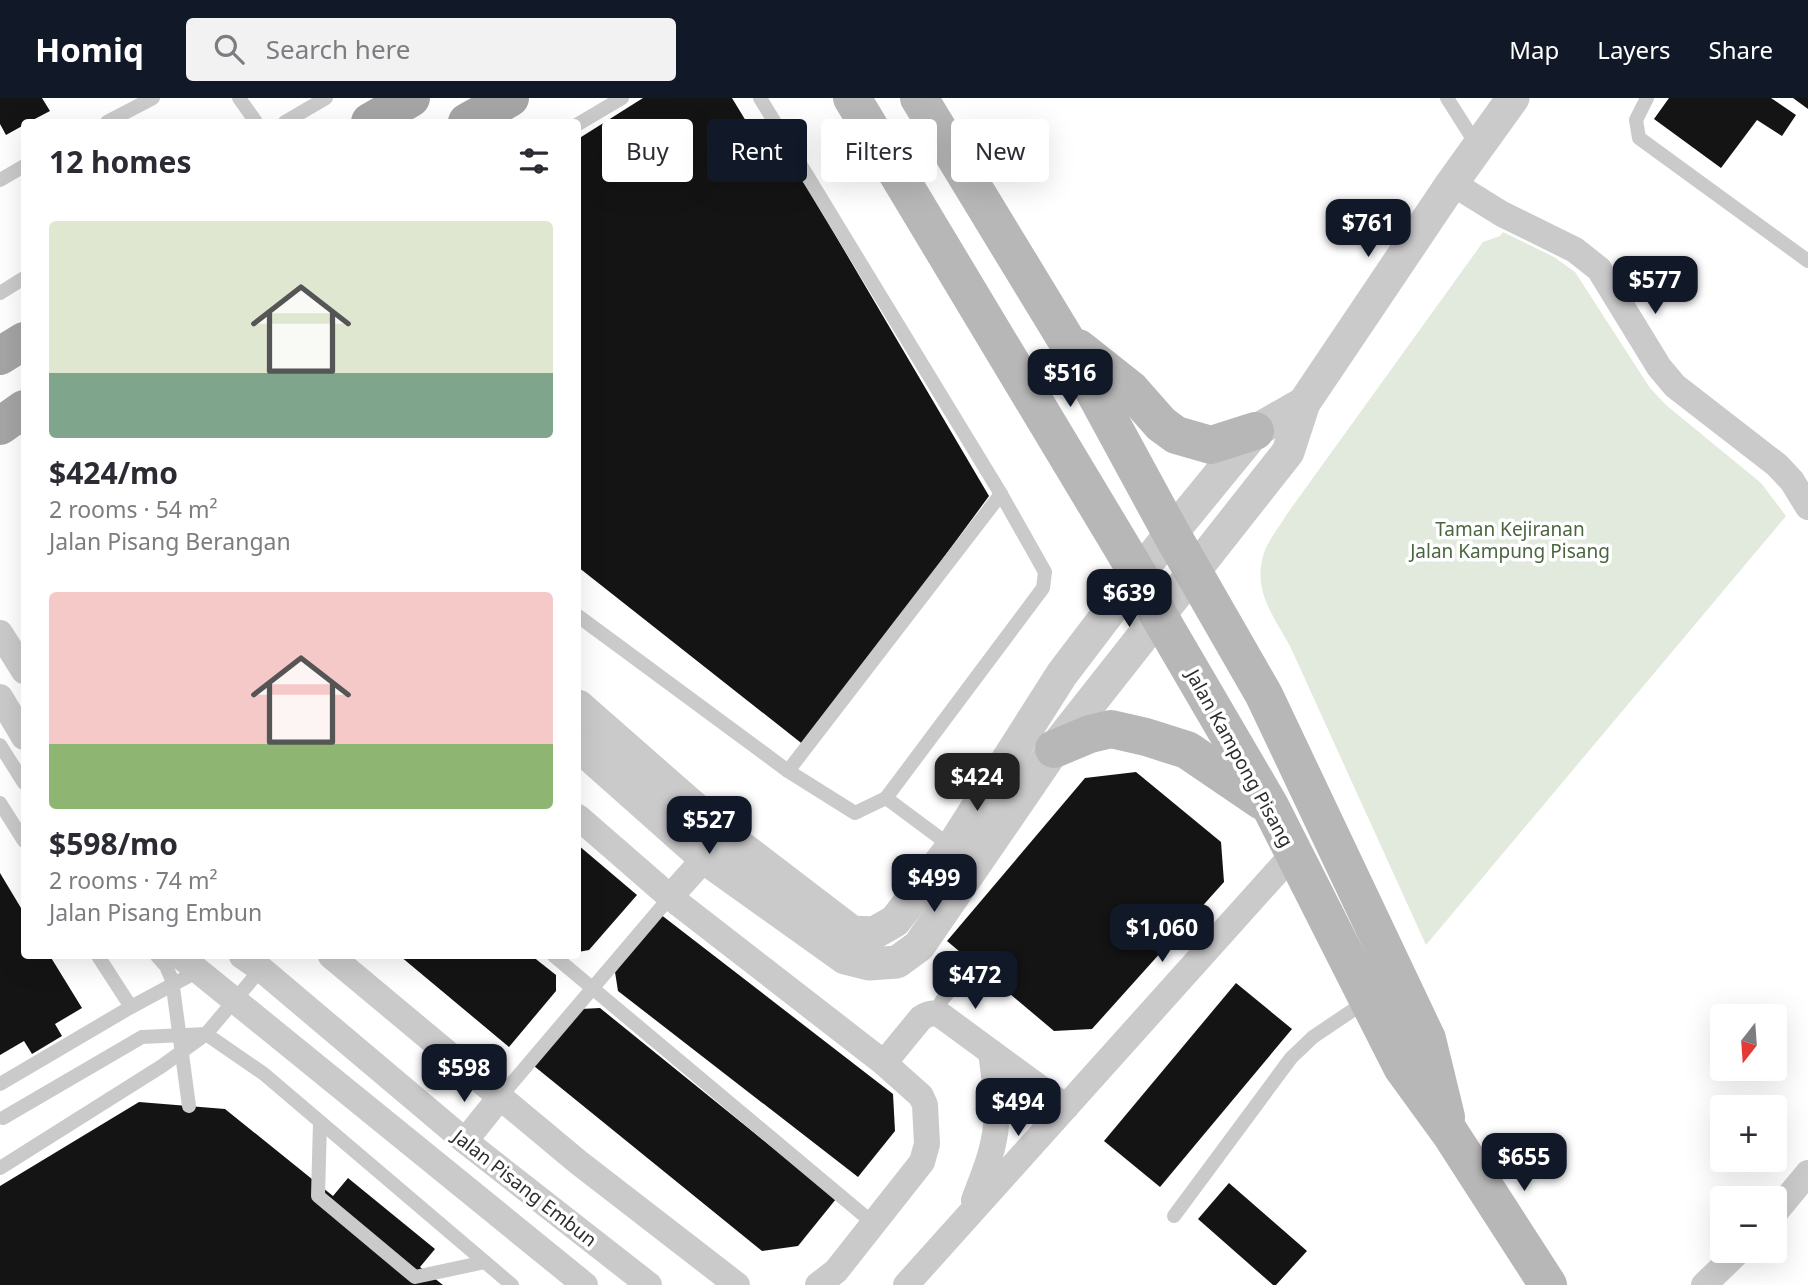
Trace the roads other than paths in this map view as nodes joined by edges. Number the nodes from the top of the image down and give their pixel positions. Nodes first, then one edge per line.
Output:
1 (153, 98) edge
2 (239, 98) edge
3 (326, 98) edge
4 (411, 98) edge
5 (510, 98) edge
6 (622, 98) edge
7 (760, 98) edge
8 (852, 98) edge
9 (919, 98) edge
10 (1447, 98) edge
11 (1513, 98) edge
12 (1647, 98) edge
13 (113, 119) edge
14 (254, 119) edge
15 (290, 119) edge
16 (375, 119) edge
17 (472, 119) edge
18 (581, 122) edge
19 (1478, 146) junction
20 (21, 168) edge
21 (0, 180) edge
22 (1452, 183) junction
23 (1808, 261) edge
24 (21, 280) edge
25 (0, 293) edge
26 (1065, 338) junction
27 (1304, 403) junction
28 (21, 411) edge
29 (0, 426) edge
30 (1255, 430) junction
31 (1001, 494) junction
32 (1808, 507) edge
33 (1171, 533) junction
34 (1195, 571) junction
35 (1138, 574) junction
36 (1159, 616) junction
37 (581, 618) edge
38 (0, 633) edge
39 (21, 666) edge
40 (0, 697) edge
41 (581, 709) edge
42 (21, 732) edge
43 (0, 745) edge
44 (581, 748) edge
45 (1054, 750) junction
46 (788, 771) junction
47 (21, 778) edge
48 (886, 798) junction
49 (0, 803) edge
50 (1270, 806) junction
51 (581, 820) edge
52 (21, 836) edge
53 (952, 847) junction
54 (1293, 854) junction
55 (705, 858) junction
56 (670, 897) junction
57 (100, 959) edge
58 (160, 959) edge
59 (335, 959) edge
60 (558, 959) edge
61 (251, 962) edge
62 (189, 963) edge
63 (973, 963) dead end
64 (593, 988) junction
65 (236, 999) junction
66 (1369, 1000) junction
67 (131, 1007) junction
68 (935, 1013) junction
69 (206, 1034) junction
70 (991, 1052) junction
71 (884, 1063) junction
72 (0, 1084) edge
73 (501, 1096) junction
74 (189, 1106) dead end
75 (1066, 1107) junction
76 (3, 1118) dead end
77 (320, 1122) junction
78 (1450, 1133) junction
79 (465, 1141) junction
80 (0, 1168) edge
81 (1808, 1173) edge
82 (1787, 1198) edge
83 (969, 1214) junction
84 (1174, 1216) dead end
85 (873, 1223) junction
86 (485, 1262) junction
87 (1727, 1263) edge
88 (512, 1285) edge
89 (585, 1285) edge
90 (649, 1285) edge
91 (737, 1285) edge
92 (818, 1285) edge
93 (906, 1285) edge
94 (1548, 1285) edge
95 (1704, 1285) edge

1 - 13 lane
2 - 14 lane
3 - 15 lane
4 - 16 main road
5 - 17 main road
6 - 18 lane
7 - 31 lane
8 - 35 main road, Jalan Kampong Pisang
9 - 26 main road, Jalan Kampong Pisang
10 - 19 lane
11 - 19 street
12 - 23 lane
19 - 22 street
20 - 21 lane
22 - 27 street
22 - 32 street
24 - 25 lane
26 - 30 main road
26 - 33 main road, Jalan Kampong Pisang
27 - 30 street
27 - 34 street
28 - 29 main road
30 - 33 street
31 - 46 lane
31 - 48 lane
33 - 34 main road, Jalan Kampong Pisang
33 - 35 street
34 - 36 street
34 - 78 main road, Jalan Kampong Pisang
35 - 36 main road, Jalan Kampong Pisang
35 - 53 street
36 - 45 street
36 - 50 main road, Jalan Kampong Pisang
37 - 46 lane
38 - 39 street
40 - 42 street
41 - 53 street
43 - 47 lane
44 - 55 street
45 - 50 main road
45 - 55 street
46 - 48 lane
48 - 53 lane
49 - 52 lane
50 - 54 main road, Jalan Kampong Pisang
51 - 56 street
54 - 66 main road, Jalan Kampong Pisang
54 - 75 street
55 - 56 street
56 - 64 lane
56 - 71 street
57 - 67 lane
58 - 74 lane, bridge
59 - 73 street
60 - 64 lane
61 - 65 lane
61 - 79 street, Jalan Pisang Embun
62 - 65 street, Jalan Pisang Embun
62 - 67 lane
63 - 68 lane
64 - 73 lane
64 - 85 lane
65 - 69 lane
65 - 89 street, Jalan Pisang Embun
66 - 78 main road, Jalan Kampong Pisang
66 - 84 lane
67 - 72 lane
68 - 70 street
68 - 71 street
69 - 76 lane
69 - 77 lane
69 - 80 lane
70 - 75 street
70 - 83 street
71 - 85 street
73 - 79 street
73 - 91 street
75 - 83 street
77 - 86 lane
77 - 86 lane
78 - 94 main road, Jalan Kampong Pisang
79 - 90 street, Jalan Pisang Embun
81 - 82 street
83 - 93 street
85 - 92 street
86 - 88 lane
87 - 95 street

